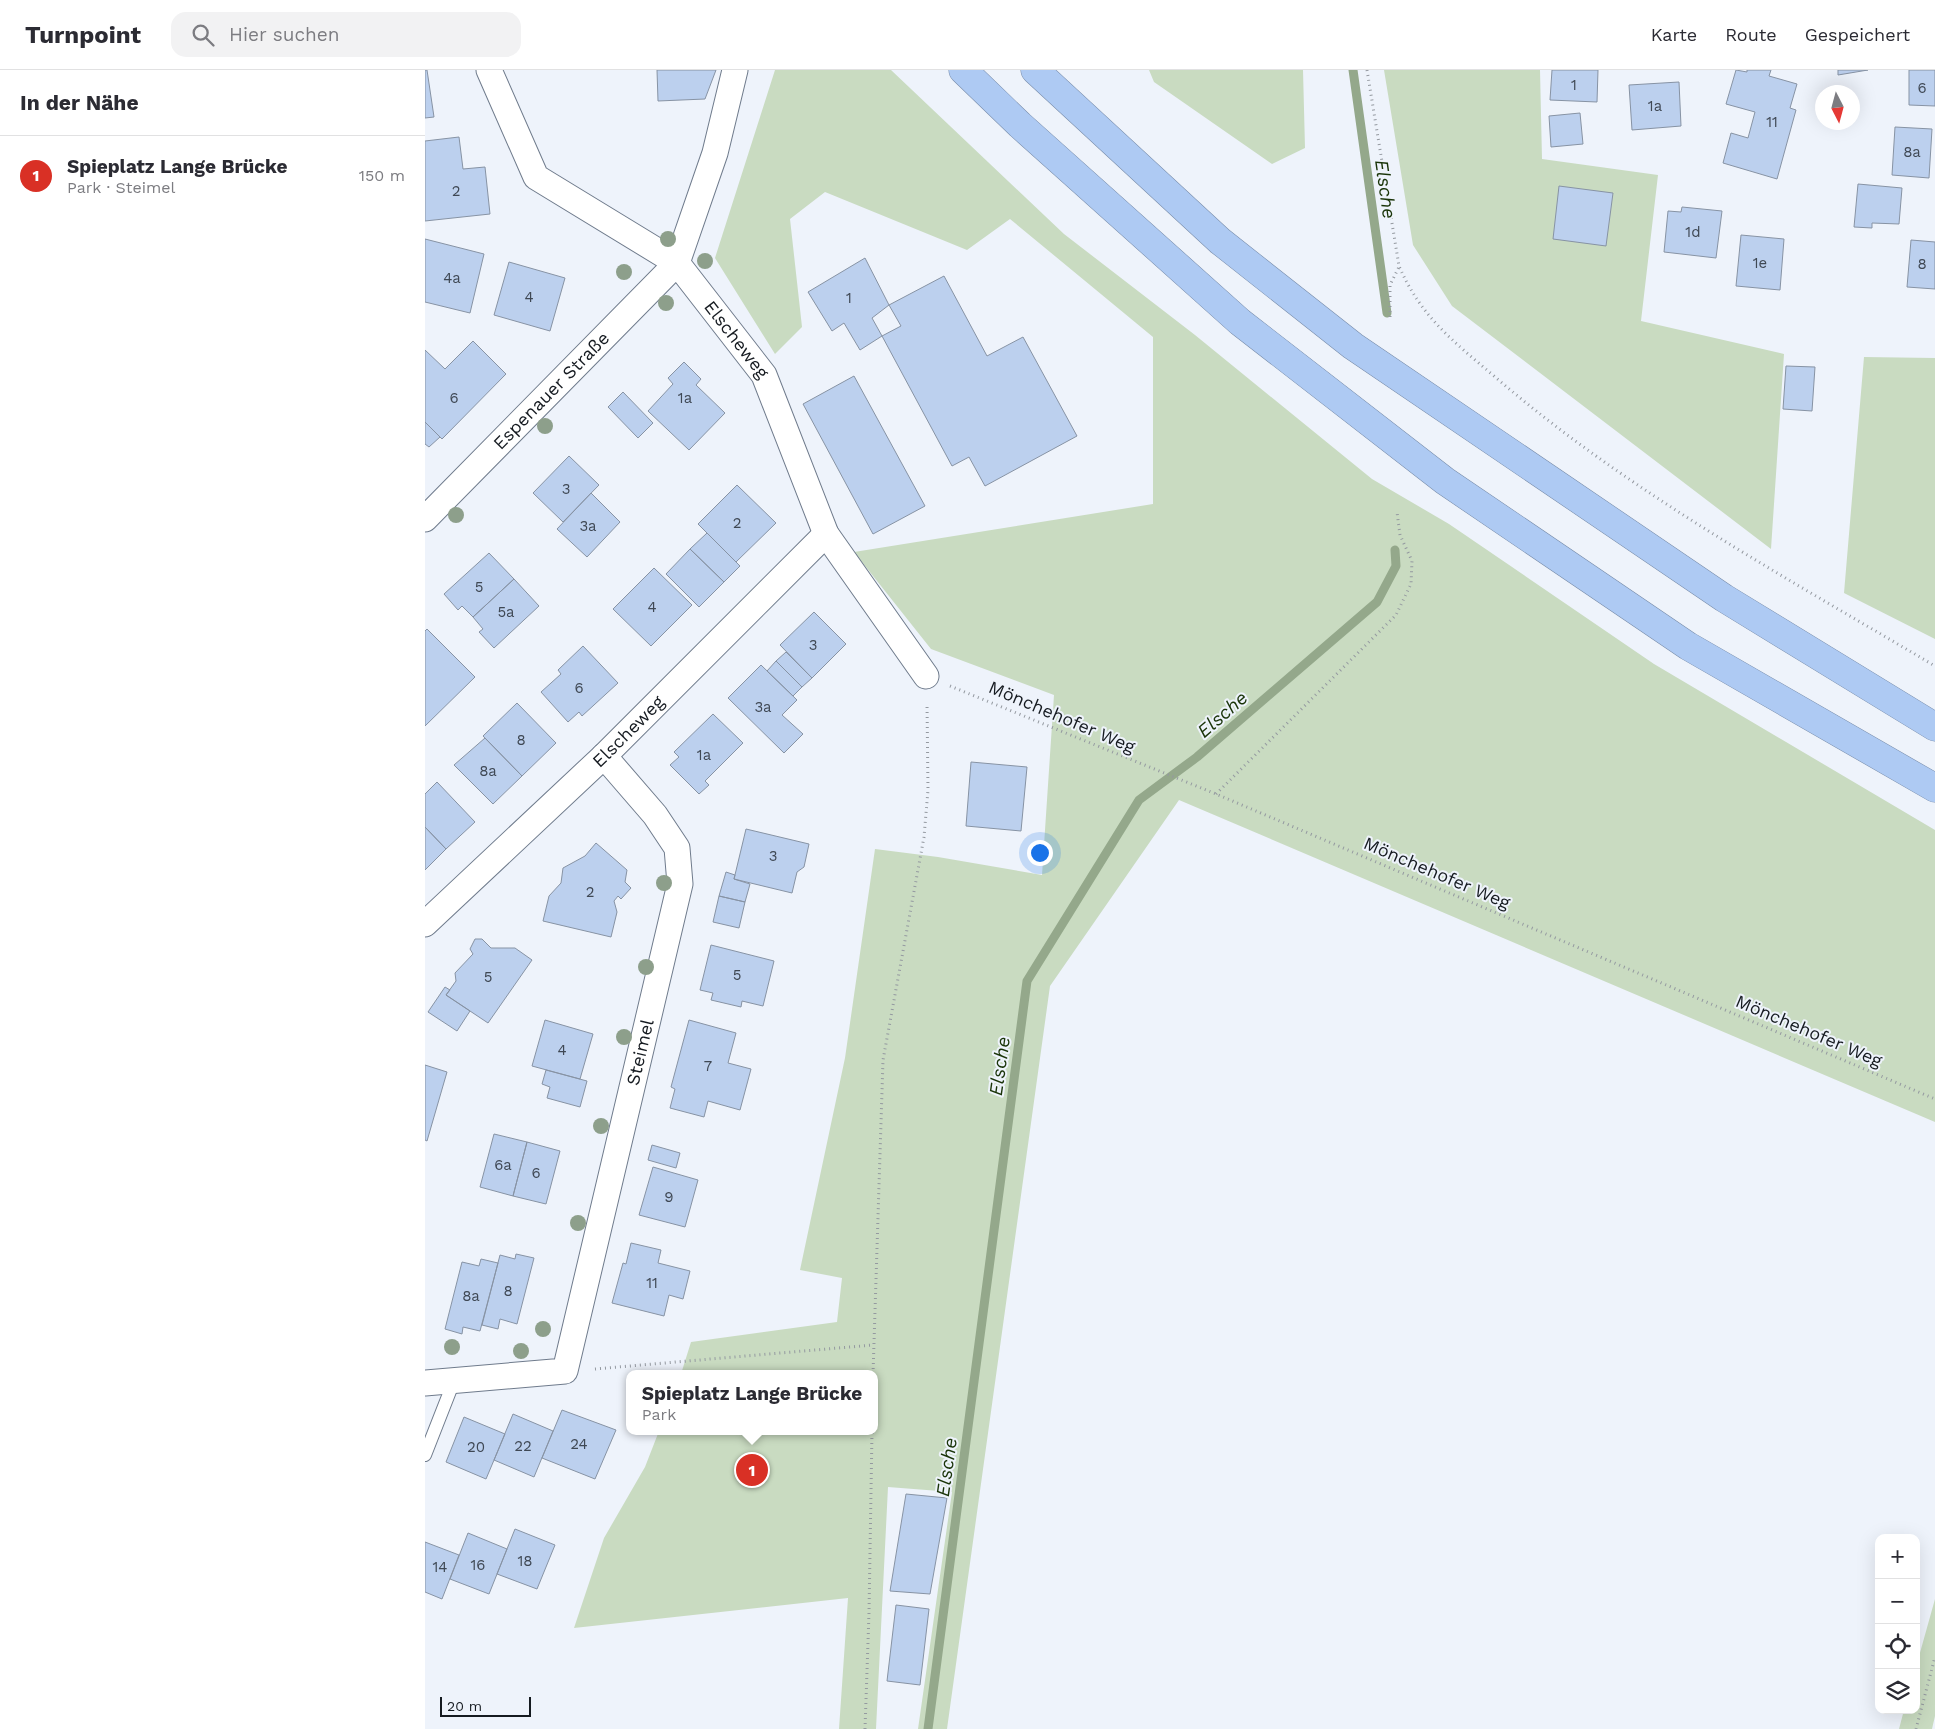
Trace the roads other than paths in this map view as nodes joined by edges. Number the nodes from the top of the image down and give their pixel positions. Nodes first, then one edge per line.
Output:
1 (489, 70) edge
2 (735, 70) edge
3 (963, 70) edge
4 (1035, 70) edge
5 (677, 263) junction
6 (425, 519) edge
7 (826, 534) junction
8 (925, 676) road end
9 (1935, 727) edge
10 (604, 756) junction
11 (1935, 788) edge
12 (425, 924) edge
13 (454, 1381) junction
14 (425, 1383) edge
15 (425, 1455) edge

1 - 5 street
2 - 5 street, Espenauer Straße
3 - 11 highway
4 - 9 highway
5 - 6 street, Espenauer Straße
5 - 7 street, Elscheweg
7 - 8 street, Elscheweg
7 - 10 street, Elscheweg
10 - 12 street, Elscheweg
10 - 13 street, Steimel
13 - 14 street
13 - 15 lane

